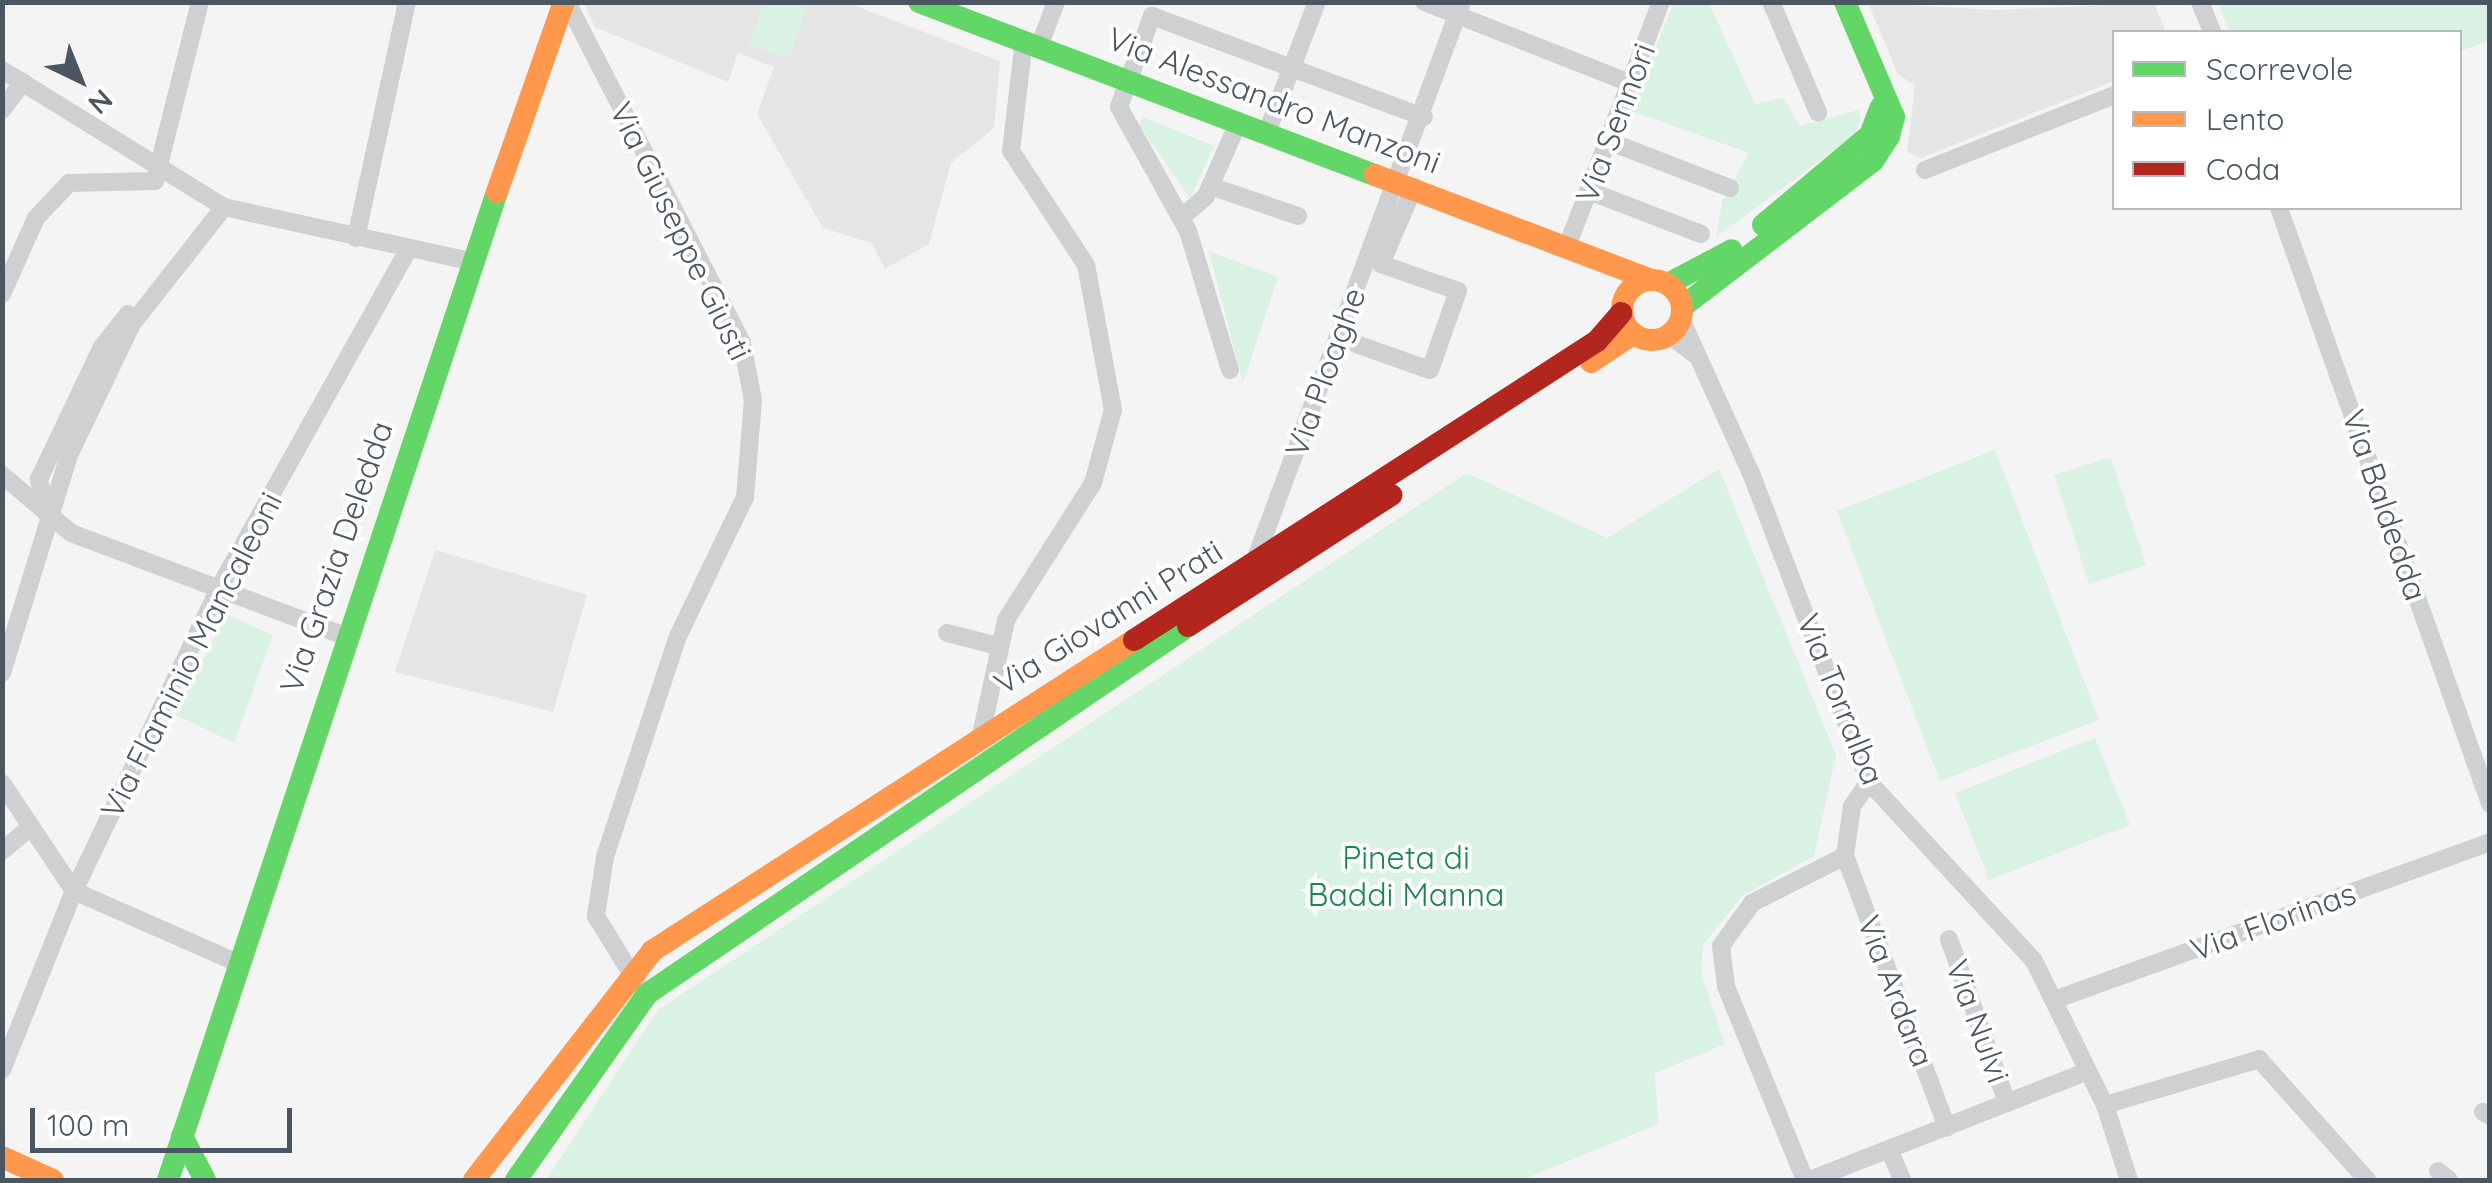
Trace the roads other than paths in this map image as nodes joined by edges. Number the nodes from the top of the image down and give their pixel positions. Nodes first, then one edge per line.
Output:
1 (200, 2) edge
2 (407, 2) edge
3 (566, 2) edge
4 (918, 2) edge
5 (1056, 2) edge
6 (1318, 2) edge
7 (1424, 2) edge
8 (1662, 2) edge
9 (1770, 2) edge
10 (1844, 2) edge
11 (2200, 2) edge
12 (1460, 8) edge
13 (1154, 9) edge
14 (2211, 30) edge
15 (1032, 44) junction
16 (1292, 68) junction
17 (2, 70) edge
18 (1128, 80) junction
19 (23, 82) junction
20 (1630, 84) junction
21 (1884, 92) junction
22 (2112, 96) edge
23 (2, 110) edge
24 (1818, 112) dead end
25 (1424, 118) junction
26 (1239, 121) junction
27 (1268, 132) junction
28 (1608, 141) junction
29 (163, 169) junction
30 (1924, 170) dead end
31 (1406, 184) junction
32 (1210, 186) junction
33 (1730, 188) dead end
34 (1589, 191) junction
35 (224, 207) junction
36 (2280, 210) edge
37 (1298, 216) dead end
38 (1180, 218) junction
39 (1701, 234) dead end
40 (356, 238) junction
41 (1568, 244) junction
42 (407, 252) junction
43 (470, 261) junction
44 (1605, 264) junction
45 (1659, 282) junction
46 (2, 294) edge
47 (1621, 309) junction
48 (1677, 320) junction
49 (1633, 334) junction
50 (1356, 344) dead end
51 (1230, 370) dead end
52 (2, 475) edge
53 (47, 514) junction
54 (1254, 564) junction
55 (218, 590) junction
56 (946, 633) dead end
57 (342, 635) junction
58 (998, 646) junction
59 (2, 673) edge
60 (981, 735) junction
61 (1869, 782) junction
62 (2, 783) edge
63 (2490, 804) edge
64 (29, 828) junction
65 (2490, 842) edge
66 (2, 851) edge
67 (1844, 856) junction
68 (74, 891) junction
69 (1949, 939) dead end
70 (238, 963) junction
71 (628, 974) junction
72 (648, 994) junction
73 (2057, 1000) junction
74 (2, 1070) edge
75 (2085, 1072) junction
76 (2007, 1102) junction
77 (2105, 1105) junction
78 (1947, 1127) junction
79 (182, 1136) junction
80 (1889, 1149) junction
81 (2, 1157) edge
82 (53, 1180) edge
83 (168, 1180) edge
84 (185, 1180) edge
85 (205, 1180) edge
86 (474, 1180) edge
87 (516, 1180) edge
88 (1808, 1180) edge
89 (1902, 1180) edge
90 (2129, 1180) edge
91 (2367, 1180) edge

1 - 29 street
2 - 40 street
3 - 43 main road, Via Grazia Deledda
3 - 71 street, Via Giuseppe Giusti
4 - 15 main road, Via Alessandro Manzoni
5 - 15 street
6 - 16 street
7 - 12 street
8 - 20 street, Via Sennori
9 - 24 street
10 - 21 main road
11 - 14 street
12 - 20 street
12 - 25 street
13 - 16 street
13 - 18 street
15 - 18 main road, Via Alessandro Manzoni
15 - 58 street
16 - 25 street
16 - 27 street
17 - 19 street
18 - 26 main road, Via Alessandro Manzoni
18 - 38 street
19 - 23 street
19 - 29 street
20 - 28 street, Via Sennori
21 - 45 main road
21 - 48 main road
22 - 30 street
25 - 31 street
26 - 27 main road, Via Alessandro Manzoni
26 - 32 street
27 - 31 main road, Via Alessandro Manzoni
28 - 33 street
28 - 34 street, Via Sennori
29 - 35 street
29 - 46 street
31 - 41 main road, Via Alessandro Manzoni
31 - 50 street
31 - 54 street, Via Ploaghe
32 - 37 street
32 - 38 street
34 - 39 street
34 - 41 street, Via Sennori
35 - 40 street
35 - 53 street
36 - 63 street, Via Baldedda
38 - 51 street
40 - 42 street
41 - 44 main road, Via Alessandro Manzoni
42 - 43 street
42 - 55 street, Via Flaminio Mancaleoni
43 - 57 main road, Via Grazia Deledda
44 - 45 main road, Via Alessandro Manzoni
44 - 47 main road
45 - 47 main road, Via Giovanni Prati
45 - 48 main road
47 - 49 main road
47 - 54 main road, Via Giovanni Prati
48 - 49 main road
48 - 61 street, Via Torralba
49 - 72 main road, Via Giovanni Prati
52 - 53 street
53 - 55 street
53 - 59 street
54 - 60 main road, Via Giovanni Prati
55 - 57 street
55 - 68 street, Via Flaminio Mancaleoni
56 - 58 street
57 - 70 main road, Via Grazia Deledda
58 - 60 street
60 - 71 main road, Via Giovanni Prati
61 - 67 street
61 - 73 street, Via Torralba
62 - 64 street
64 - 66 street
64 - 68 street
65 - 73 street, Via Florinas
67 - 78 street, Via Ardara
67 - 88 street
68 - 70 street
68 - 74 street, Via Flaminio Mancaleoni
69 - 76 street, Via Nulvi
70 - 79 main road, Via Grazia Deledda
71 - 72 street
71 - 86 main road, Via Giovanni Prati
72 - 87 main road, Via Giovanni Prati
73 - 75 street, Via Torralba
75 - 76 street, Via Nulvi
75 - 77 street, Via Torralba
76 - 78 street, Via Nulvi
77 - 90 street, Via Torralba
77 - 91 street
78 - 80 street, Via Nulvi
79 - 83 main road, Via Grazia Deledda
79 - 84 main road, Via Grazia Deledda
79 - 85 main road
80 - 88 street, Via Nulvi
80 - 89 street
81 - 82 main road

